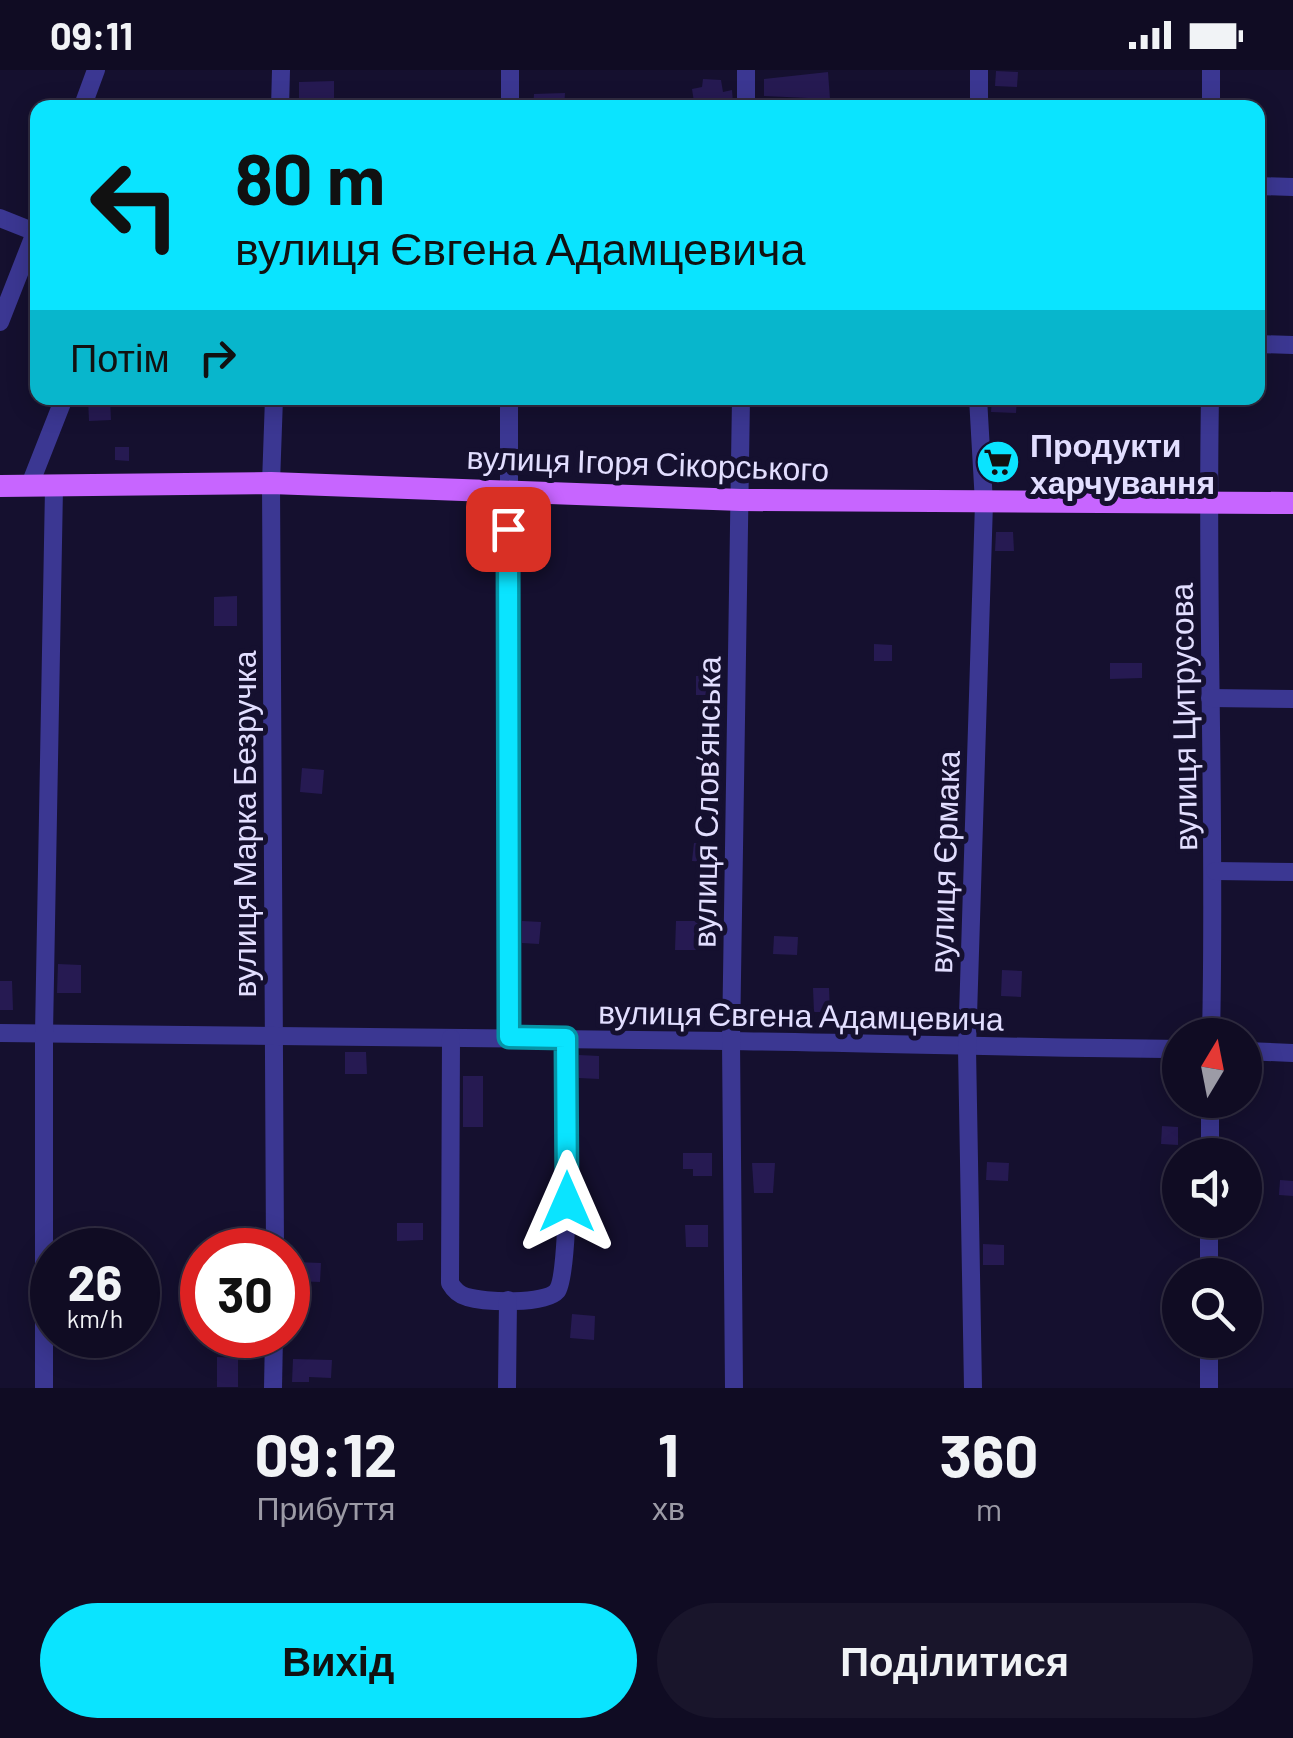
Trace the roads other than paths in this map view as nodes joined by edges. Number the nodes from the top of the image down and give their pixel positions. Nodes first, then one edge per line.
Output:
1 (96, 70) edge
2 (282, 70) edge
3 (510, 70) edge
4 (746, 70) edge
5 (979, 70) edge
6 (1211, 70) edge
7 (85, 100) edge
8 (280, 100) edge
9 (510, 100) edge
10 (746, 100) edge
11 (979, 100) edge
12 (1211, 100) edge
13 (1265, 186) edge
14 (1293, 187) edge
15 (0, 218) edge
16 (30, 226) edge
17 (30, 244) edge
18 (0, 322) edge
19 (1265, 344) edge
20 (1293, 345) edge
21 (61, 405) edge
22 (274, 405) edge
23 (509, 405) edge
24 (741, 405) edge
25 (978, 405) edge
26 (1210, 405) edge
27 (271, 483) junction
28 (0, 486) edge
29 (29, 487) junction
30 (54, 488) junction
31 (508, 490) junction
32 (741, 500) junction
33 (1208, 502) junction
34 (984, 503) junction
35 (1293, 503) edge
36 (1210, 698) junction
37 (1293, 698) edge
38 (1214, 871) junction
39 (1293, 872) edge
40 (1210, 1018) edge
41 (0, 1033) edge
42 (44, 1033) junction
43 (509, 1037) junction
44 (274, 1038) junction
45 (451, 1038) junction
46 (566, 1038) junction
47 (731, 1041) junction
48 (968, 1048) junction
49 (1162, 1049) edge
50 (1262, 1051) edge
51 (1293, 1053) edge
52 (276, 1228) edge
53 (508, 1300) junction
54 (273, 1358) edge
55 (1209, 1358) edge
56 (44, 1388) edge
57 (272, 1388) edge
58 (507, 1388) edge
59 (734, 1388) edge
60 (973, 1388) edge
61 (1208, 1388) edge

1 - 7 street
2 - 8 street
3 - 9 street
4 - 10 street
5 - 11 street
6 - 12 street
13 - 14 street
15 - 16 street
17 - 18 street
19 - 20 street
21 - 29 street
22 - 27 street, вулиця Марка Безручка
23 - 31 street
24 - 32 street, вулиця Слов’янська
25 - 34 street, вулиця Єрмака
26 - 33 street, вулиця Цитрусова
27 - 30 main road, вулиця Ігоря Сікорського
27 - 31 main road, вулиця Ігоря Сікорського
27 - 44 street, вулиця Марка Безручка
28 - 29 main road, вулиця Ігоря Сікорського
29 - 30 main road, вулиця Ігоря Сікорського
30 - 42 street
31 - 32 main road, вулиця Ігоря Сікорського
31 - 43 street
32 - 34 main road, вулиця Ігоря Сікорського
32 - 47 street, вулиця Слов’янська
33 - 34 main road, вулиця Ігоря Сікорського
33 - 35 main road, вулиця Ігоря Сікорського
33 - 36 street, вулиця Цитрусова
34 - 48 street, вулиця Єрмака
36 - 37 street
36 - 38 street, вулиця Цитрусова
38 - 39 street
38 - 40 street, вулиця Цитрусова
41 - 42 street, вулиця Євгена Адамцевича
42 - 44 street, вулиця Євгена Адамцевича
42 - 56 street
43 - 45 street, вулиця Євгена Адамцевича
43 - 46 street, вулиця Євгена Адамцевича
44 - 45 street, вулиця Євгена Адамцевича
44 - 52 street, вулиця Марка Безручка
45 - 53 street
46 - 47 street, вулиця Євгена Адамцевича
46 - 53 street
47 - 48 street, вулиця Євгена Адамцевича
47 - 59 street, вулиця Слов’янська
48 - 49 street, вулиця Євгена Адамцевича
48 - 60 street, вулиця Єрмака
50 - 51 street
53 - 58 street
54 - 57 street
55 - 61 street

